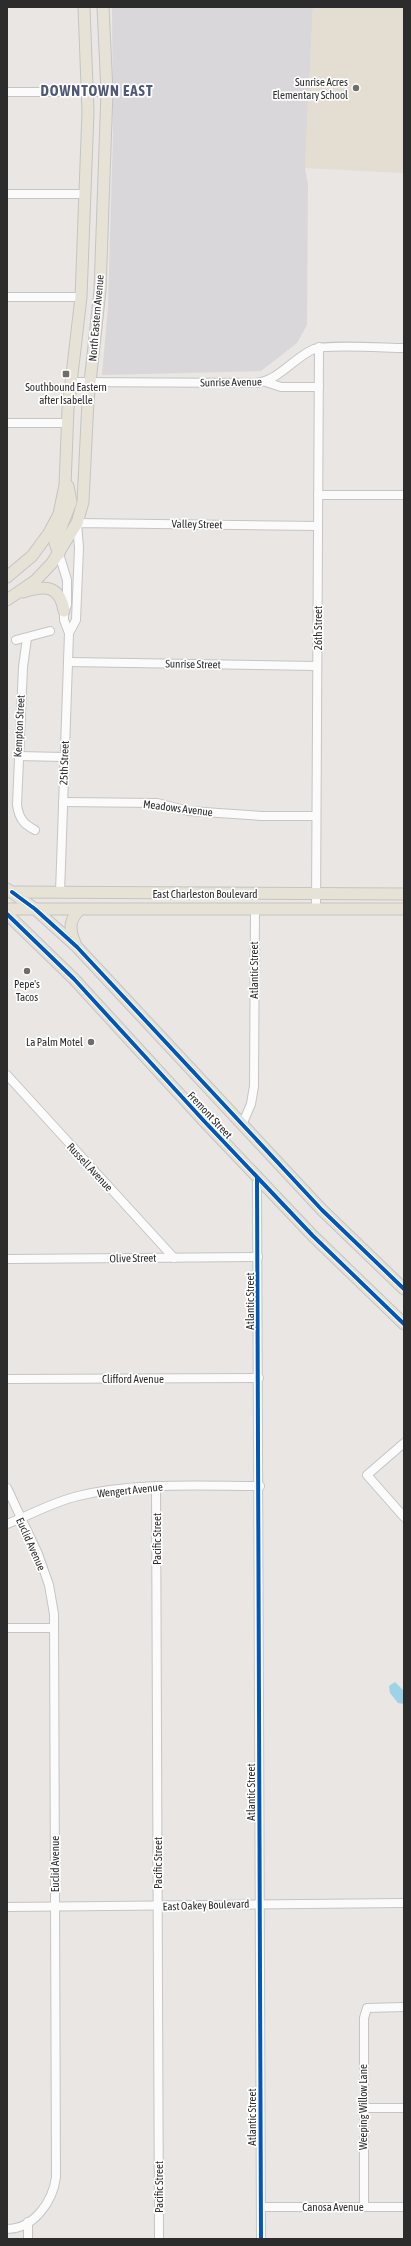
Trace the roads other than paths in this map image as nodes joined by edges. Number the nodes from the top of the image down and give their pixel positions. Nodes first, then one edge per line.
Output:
1 (84, 7) edge
2 (103, 7) edge
3 (7, 92) edge
4 (88, 92) junction
5 (107, 92) junction
6 (7, 194) edge
7 (84, 194) junction
8 (80, 296) junction
9 (7, 297) edge
10 (319, 348) junction
11 (404, 348) edge
12 (70, 382) junction
13 (90, 382) junction
14 (266, 382) junction
15 (319, 387) junction
16 (7, 423) edge
17 (67, 423) junction
18 (66, 477) junction
19 (318, 495) junction
20 (404, 495) edge
21 (77, 523) junction
22 (318, 526) junction
23 (59, 554) junction
24 (7, 577) edge
25 (11, 597) edge
26 (64, 611) junction
27 (50, 632) dead end
28 (69, 633) junction
29 (27, 638) junction
30 (16, 640) dead end
31 (68, 662) junction
32 (318, 666) junction
33 (18, 756) junction
34 (64, 757) junction
35 (63, 802) junction
36 (316, 816) junction
37 (36, 830) dead end
38 (9, 891) edge
39 (60, 893) junction
40 (316, 894) junction
41 (404, 894) edge
42 (7, 909) edge
43 (35, 909) junction
44 (80, 909) junction
45 (255, 909) junction
46 (316, 909) junction
47 (404, 909) edge
48 (7, 914) edge
49 (77, 947) junction
50 (7, 1075) edge
51 (242, 1125) junction
52 (257, 1178) junction
53 (258, 1257) junction
54 (174, 1258) junction
55 (7, 1260) edge
56 (404, 1288) edge
57 (404, 1324) edge
58 (259, 1378) junction
59 (7, 1380) edge
60 (404, 1443) edge
61 (156, 1486) junction
62 (260, 1486) junction
63 (7, 1488) edge
64 (404, 1516) edge
65 (20, 1519) junction
66 (7, 1524) edge
67 (7, 1628) edge
68 (54, 1628) junction
69 (260, 1903) junction
70 (404, 1903) edge
71 (7, 1907) edge
72 (55, 1907) junction
73 (158, 1907) junction
74 (404, 2007) edge
75 (363, 2108) junction
76 (404, 2108) edge
77 (261, 2207) junction
78 (364, 2207) junction
79 (404, 2207) edge
80 (28, 2222) junction
81 (7, 2229) edge
82 (28, 2239) edge
83 (159, 2239) edge
84 (262, 2239) edge

1 - 4 main road, North Eastern Avenue
2 - 5 main road, North Eastern Avenue
3 - 4 street
4 - 5 street
4 - 7 main road, North Eastern Avenue
5 - 13 main road, North Eastern Avenue
6 - 7 street
7 - 8 main road, North Eastern Avenue
8 - 9 street
8 - 12 main road, North Eastern Avenue
10 - 11 street, Sunrise Avenue
10 - 14 street, Sunrise Avenue
10 - 15 street, 26th Street
12 - 13 street, Sunrise Avenue
12 - 17 main road, North Eastern Avenue
13 - 14 street, Sunrise Avenue
13 - 21 main road, North Eastern Avenue
14 - 15 street
15 - 19 street, 26th Street
16 - 17 street
17 - 18 main road, North Eastern Avenue
18 - 23 main road
18 - 24 main road, North Eastern Avenue
19 - 20 street
19 - 22 street, 26th Street
21 - 22 street, Valley Street
21 - 23 main road, North Eastern Avenue
21 - 28 street, 25th Street
22 - 32 street, 26th Street
23 - 25 main road, North Eastern Avenue
23 - 26 street, 25th Street
25 - 26 main road
26 - 28 street, 25th Street
27 - 29 street
28 - 31 street, 25th Street
29 - 30 street
29 - 33 street, Kempton Street
31 - 32 street, Sunrise Street
31 - 34 street, 25th Street
32 - 36 street, 26th Street
33 - 34 street
33 - 37 street, Kempton Street
34 - 35 street, 25th Street
35 - 36 street, Meadows Avenue
35 - 39 street, 25th Street
36 - 40 street, 26th Street
38 - 39 main road, East Charleston Boulevard
38 - 43 main road, Fremont Street
39 - 40 main road, East Charleston Boulevard
40 - 41 main road, East Charleston Boulevard
40 - 46 street, 26th Street
42 - 43 main road, East Charleston Boulevard
43 - 44 main road, East Charleston Boulevard
43 - 49 main road, Fremont Street
44 - 45 main road, East Charleston Boulevard
44 - 49 main road
45 - 46 main road, East Charleston Boulevard
45 - 51 street, Atlantic Street
46 - 47 main road, East Charleston Boulevard
48 - 52 main road, Fremont Street
49 - 51 main road, Fremont Street
50 - 54 street, Russell Avenue
51 - 56 main road, Fremont Street
52 - 53 street, Atlantic Street
52 - 57 main road, Fremont Street
53 - 54 street, Olive Street
53 - 58 street, Atlantic Street
54 - 55 street, Olive Street
58 - 59 street, Clifford Avenue
58 - 62 street, Atlantic Street
60 - 64 street
61 - 62 street, Wengert Avenue
61 - 65 street, Wengert Avenue
61 - 73 street, Pacific Street
62 - 69 street, Atlantic Street
63 - 65 street, Euclid Avenue
65 - 66 street, Wengert Avenue
65 - 68 street, Euclid Avenue
67 - 68 street
68 - 72 street, Euclid Avenue
69 - 70 street, East Oakey Boulevard
69 - 73 street, East Oakey Boulevard
69 - 77 street, Atlantic Street
71 - 72 street, East Oakey Boulevard
72 - 73 street, East Oakey Boulevard
72 - 80 street, Euclid Avenue
73 - 83 street, Pacific Street
74 - 75 street, Weeping Willow Lane
75 - 76 street
75 - 78 street, Weeping Willow Lane
77 - 78 street, Canosa Avenue
77 - 84 street, Atlantic Street
78 - 79 street, Canosa Avenue
80 - 81 street
80 - 82 street

